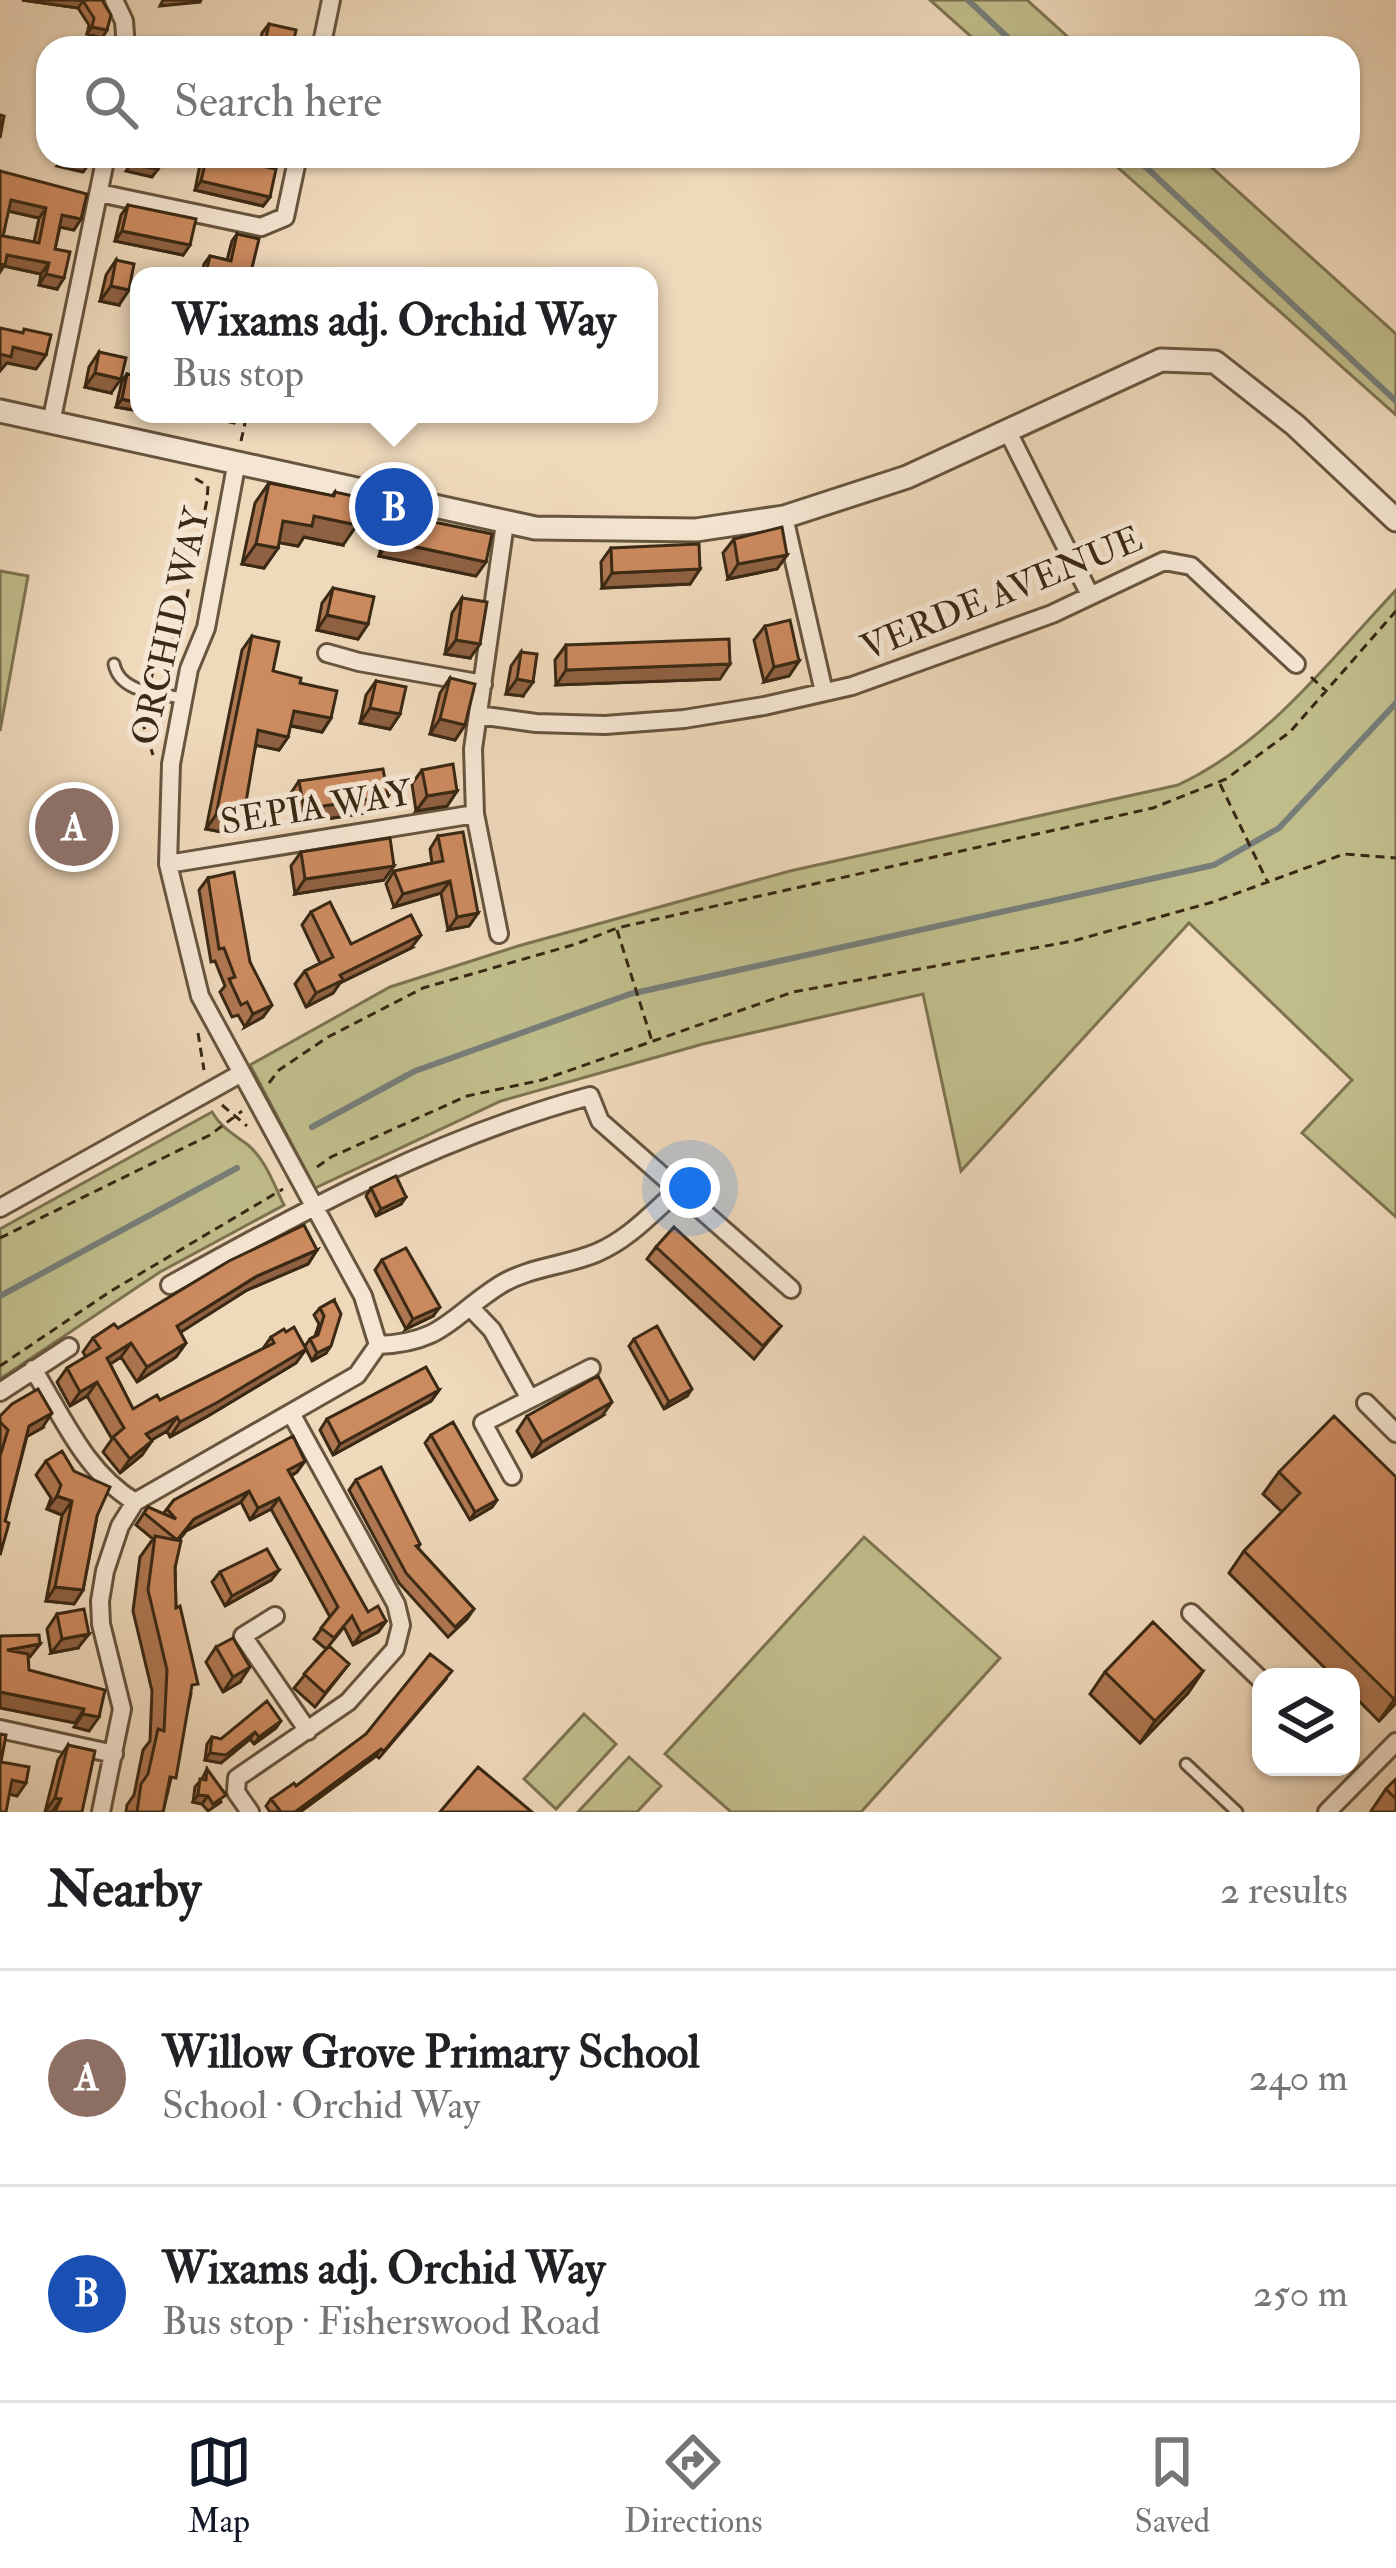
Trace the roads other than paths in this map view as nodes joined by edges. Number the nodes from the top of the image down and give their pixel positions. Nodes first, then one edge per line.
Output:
1 (115, 0) edge
2 (332, 0) edge
3 (125, 36) edge
4 (324, 36) edge
5 (103, 168) edge
6 (295, 168) edge
7 (99, 189) junction
8 (0, 411) edge
9 (51, 423) junction
10 (1007, 430) junction
11 (237, 461) junction
12 (784, 517) junction
13 (1396, 520) edge
14 (505, 523) junction
15 (1090, 596) junction
16 (327, 653) dead end
17 (114, 664) dead end
18 (1297, 664) road end
19 (483, 684) junction
20 (824, 692) junction
21 (182, 698) junction
22 (478, 715) junction
23 (476, 814) junction
24 (168, 863) junction
25 (499, 934) dead end
26 (241, 1074) junction
27 (677, 1191) junction
28 (311, 1206) junction
29 (0, 1208) edge
30 (170, 1285) dead end
31 (790, 1289) dead end
32 (471, 1308) junction
33 (379, 1345) junction
34 (69, 1347) dead end
35 (591, 1368) dead end
36 (34, 1369) junction
37 (0, 1393) edge
38 (530, 1399) junction
39 (1366, 1403) dead end
40 (292, 1415) junction
41 (1396, 1433) edge
42 (512, 1476) dead end
43 (135, 1502) junction
44 (1191, 1612) dead end
45 (275, 1616) dead end
46 (1252, 1672) edge
47 (0, 1729) edge
48 (308, 1731) junction
49 (1396, 1742) edge
50 (115, 1754) junction
51 (1186, 1765) dead end
52 (1360, 1768) edge
53 (1352, 1776) edge
54 (101, 1812) edge
55 (250, 1812) edge
56 (1238, 1812) edge
57 (1327, 1812) edge

1 - 3 street
2 - 4 street
5 - 7 street
6 - 7 street
7 - 9 street
8 - 9 street
9 - 11 street
10 - 12 street
10 - 13 street
10 - 15 street
11 - 14 street
11 - 21 street, ORCHID WAY
12 - 14 street
12 - 20 street
14 - 19 street
15 - 18 street, VERDE AVENUE
15 - 20 street, VERDE AVENUE
16 - 19 street
17 - 21 lane
19 - 22 street
20 - 22 street, VERDE AVENUE
21 - 24 street, ORCHID WAY
22 - 23 street
23 - 24 street, SEPIA WAY
23 - 25 street
24 - 26 street, ORCHID WAY
26 - 28 street, ORCHID WAY
26 - 29 street
27 - 28 street
27 - 31 street
27 - 32 street
28 - 30 street
28 - 33 street, ORCHID WAY
32 - 33 street
32 - 38 street
33 - 40 street
34 - 36 street
35 - 38 street
36 - 37 street
36 - 43 street
38 - 42 street
39 - 41 street
40 - 43 street
40 - 48 street
43 - 50 street
44 - 46 street
45 - 48 street
47 - 50 street
48 - 55 street
49 - 52 street
50 - 54 street
51 - 56 lane
53 - 57 street

